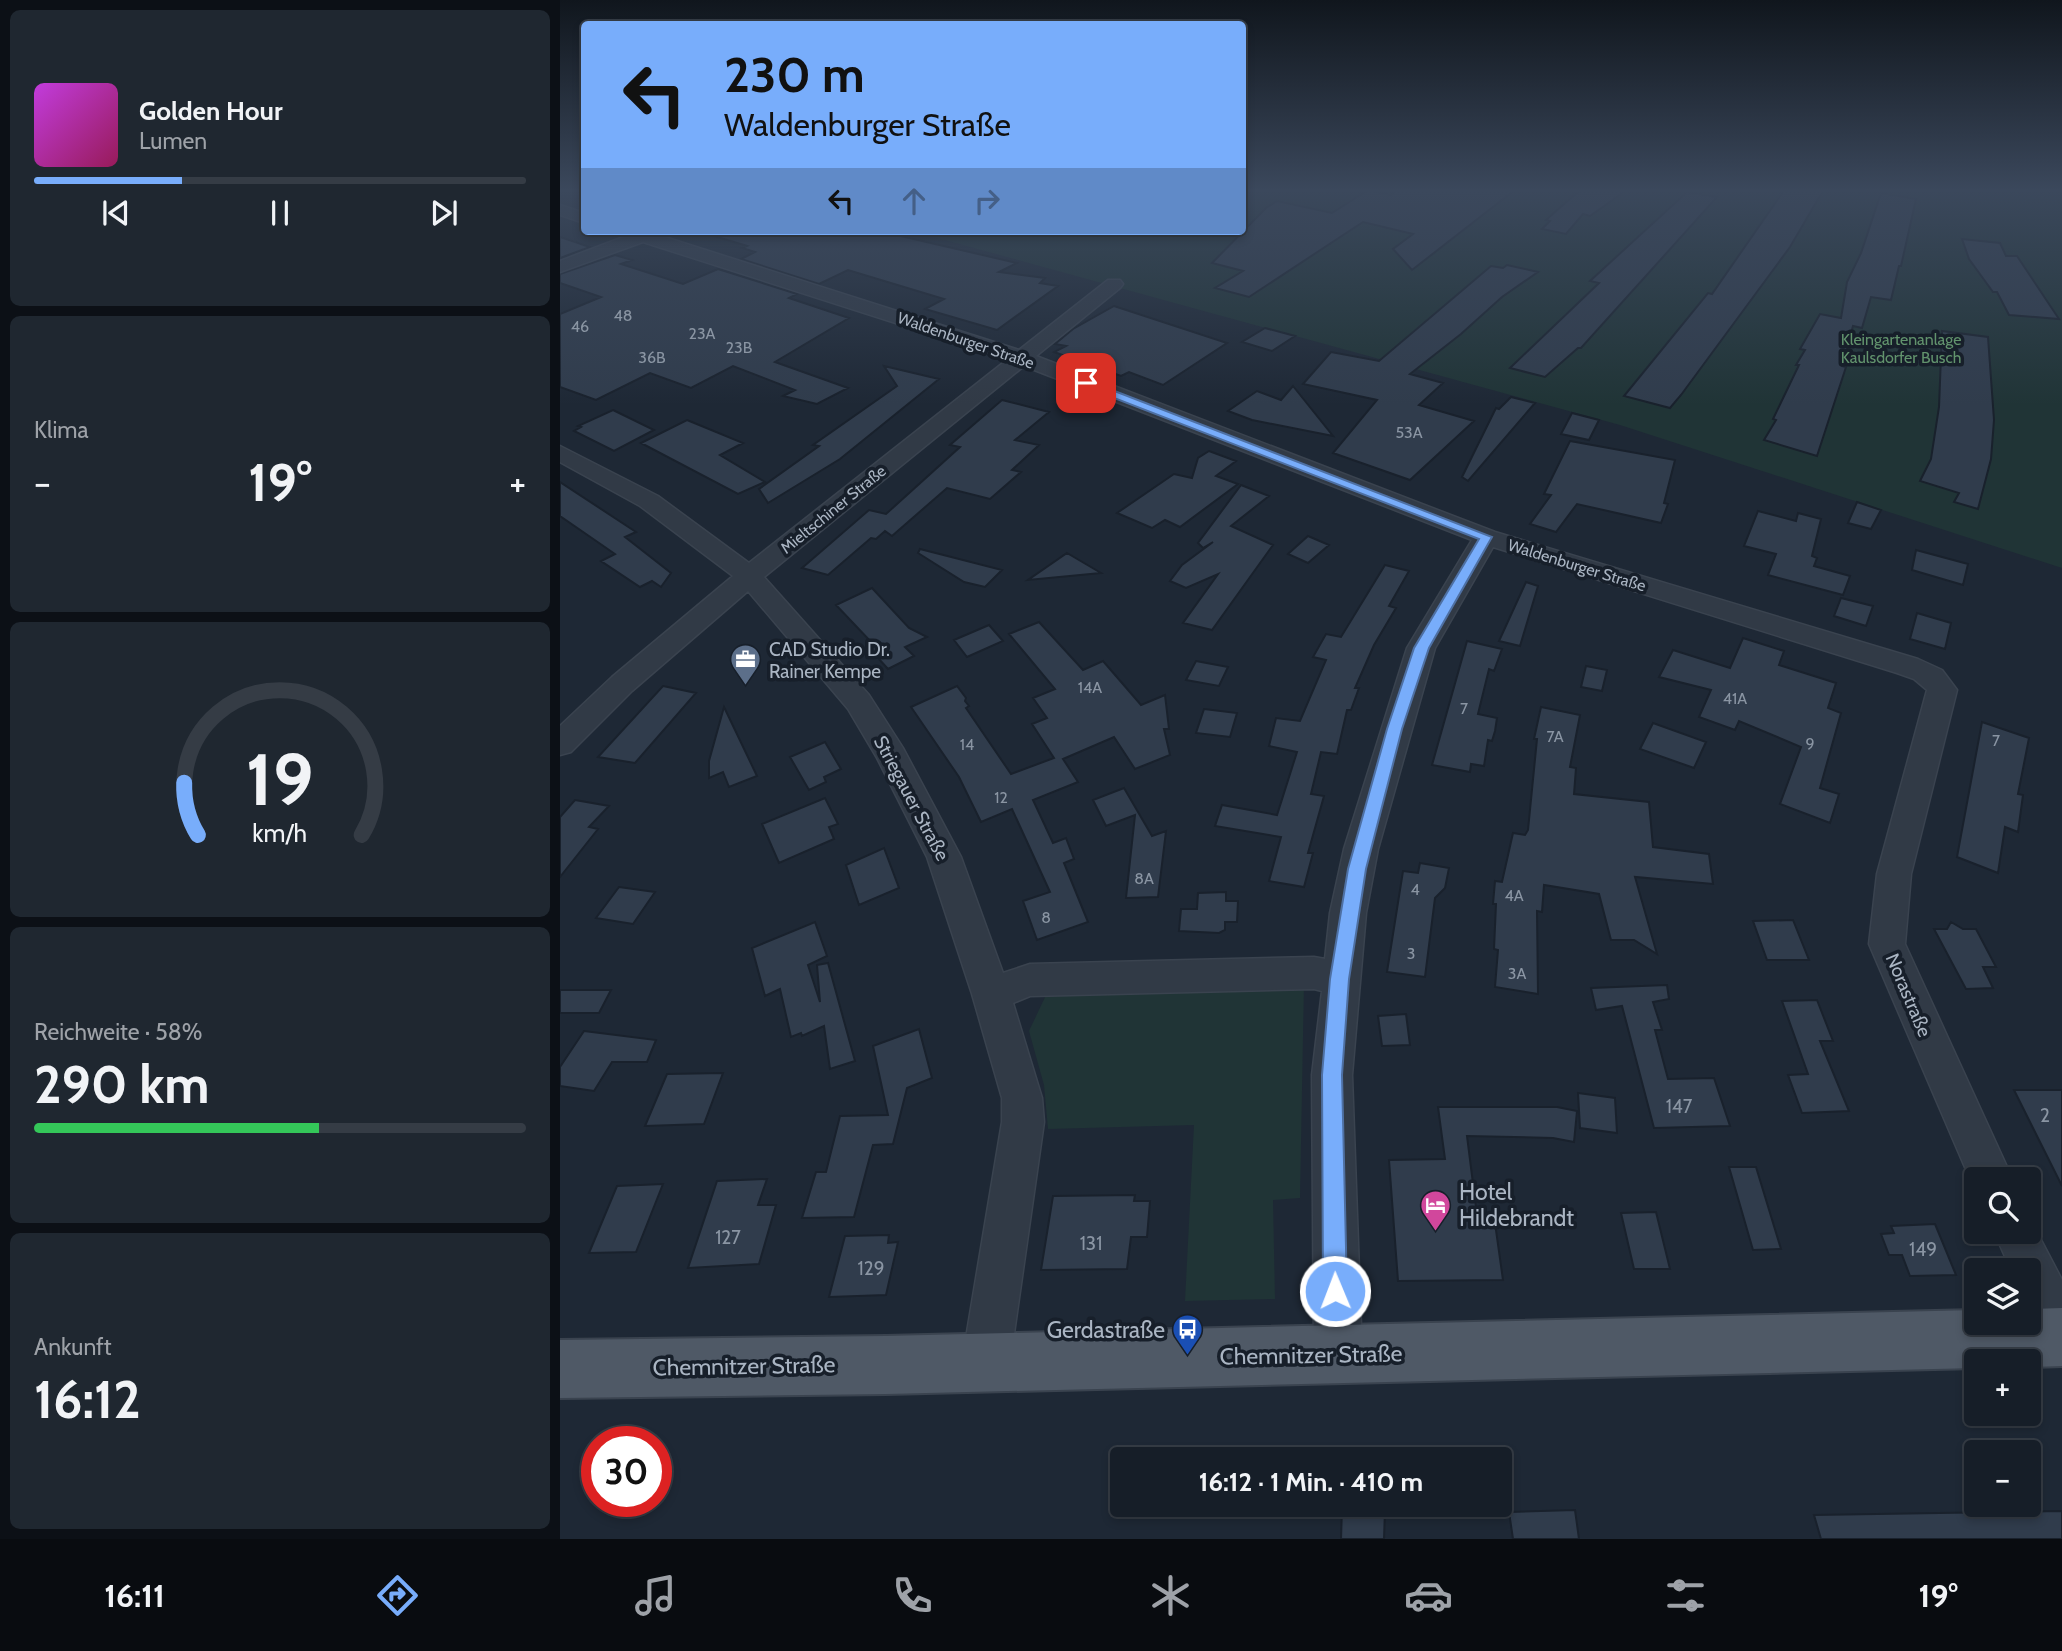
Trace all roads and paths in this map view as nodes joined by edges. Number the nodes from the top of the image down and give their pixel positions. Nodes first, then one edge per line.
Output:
1 (717, 261) edge
2 (1114, 284) dead end
3 (1019, 358) junction
4 (560, 453) edge
5 (1486, 537) junction
6 (749, 576) junction
7 (1937, 680) joint
8 (560, 744) edge
9 (1340, 979) junction
10 (991, 994) junction
11 (1986, 1167) edge
12 (2021, 1244) edge
13 (2062, 1335) edge
14 (1338, 1354) junction
15 (986, 1362) junction
16 (560, 1369) edge

1 - 3 street, Waldenburger Straße
2 - 3 street, Mieltschiner Straße
3 - 5 street, Waldenburger Straße
3 - 6 street, Mieltschiner Straße
4 - 6 street, Striegauer Straße
5 - 7 street, Waldenburger Straße
5 - 9 street
6 - 8 street, Mieltschiner Straße
6 - 10 street, Striegauer Straße
7 - 11 street, Norastraße
9 - 10 street
9 - 14 street
10 - 15 street, Striegauer Straße
12 - 13 street
13 - 14 main road, Chemnitzer Straße
14 - 15 main road, Chemnitzer Straße
15 - 16 main road, Chemnitzer Straße

